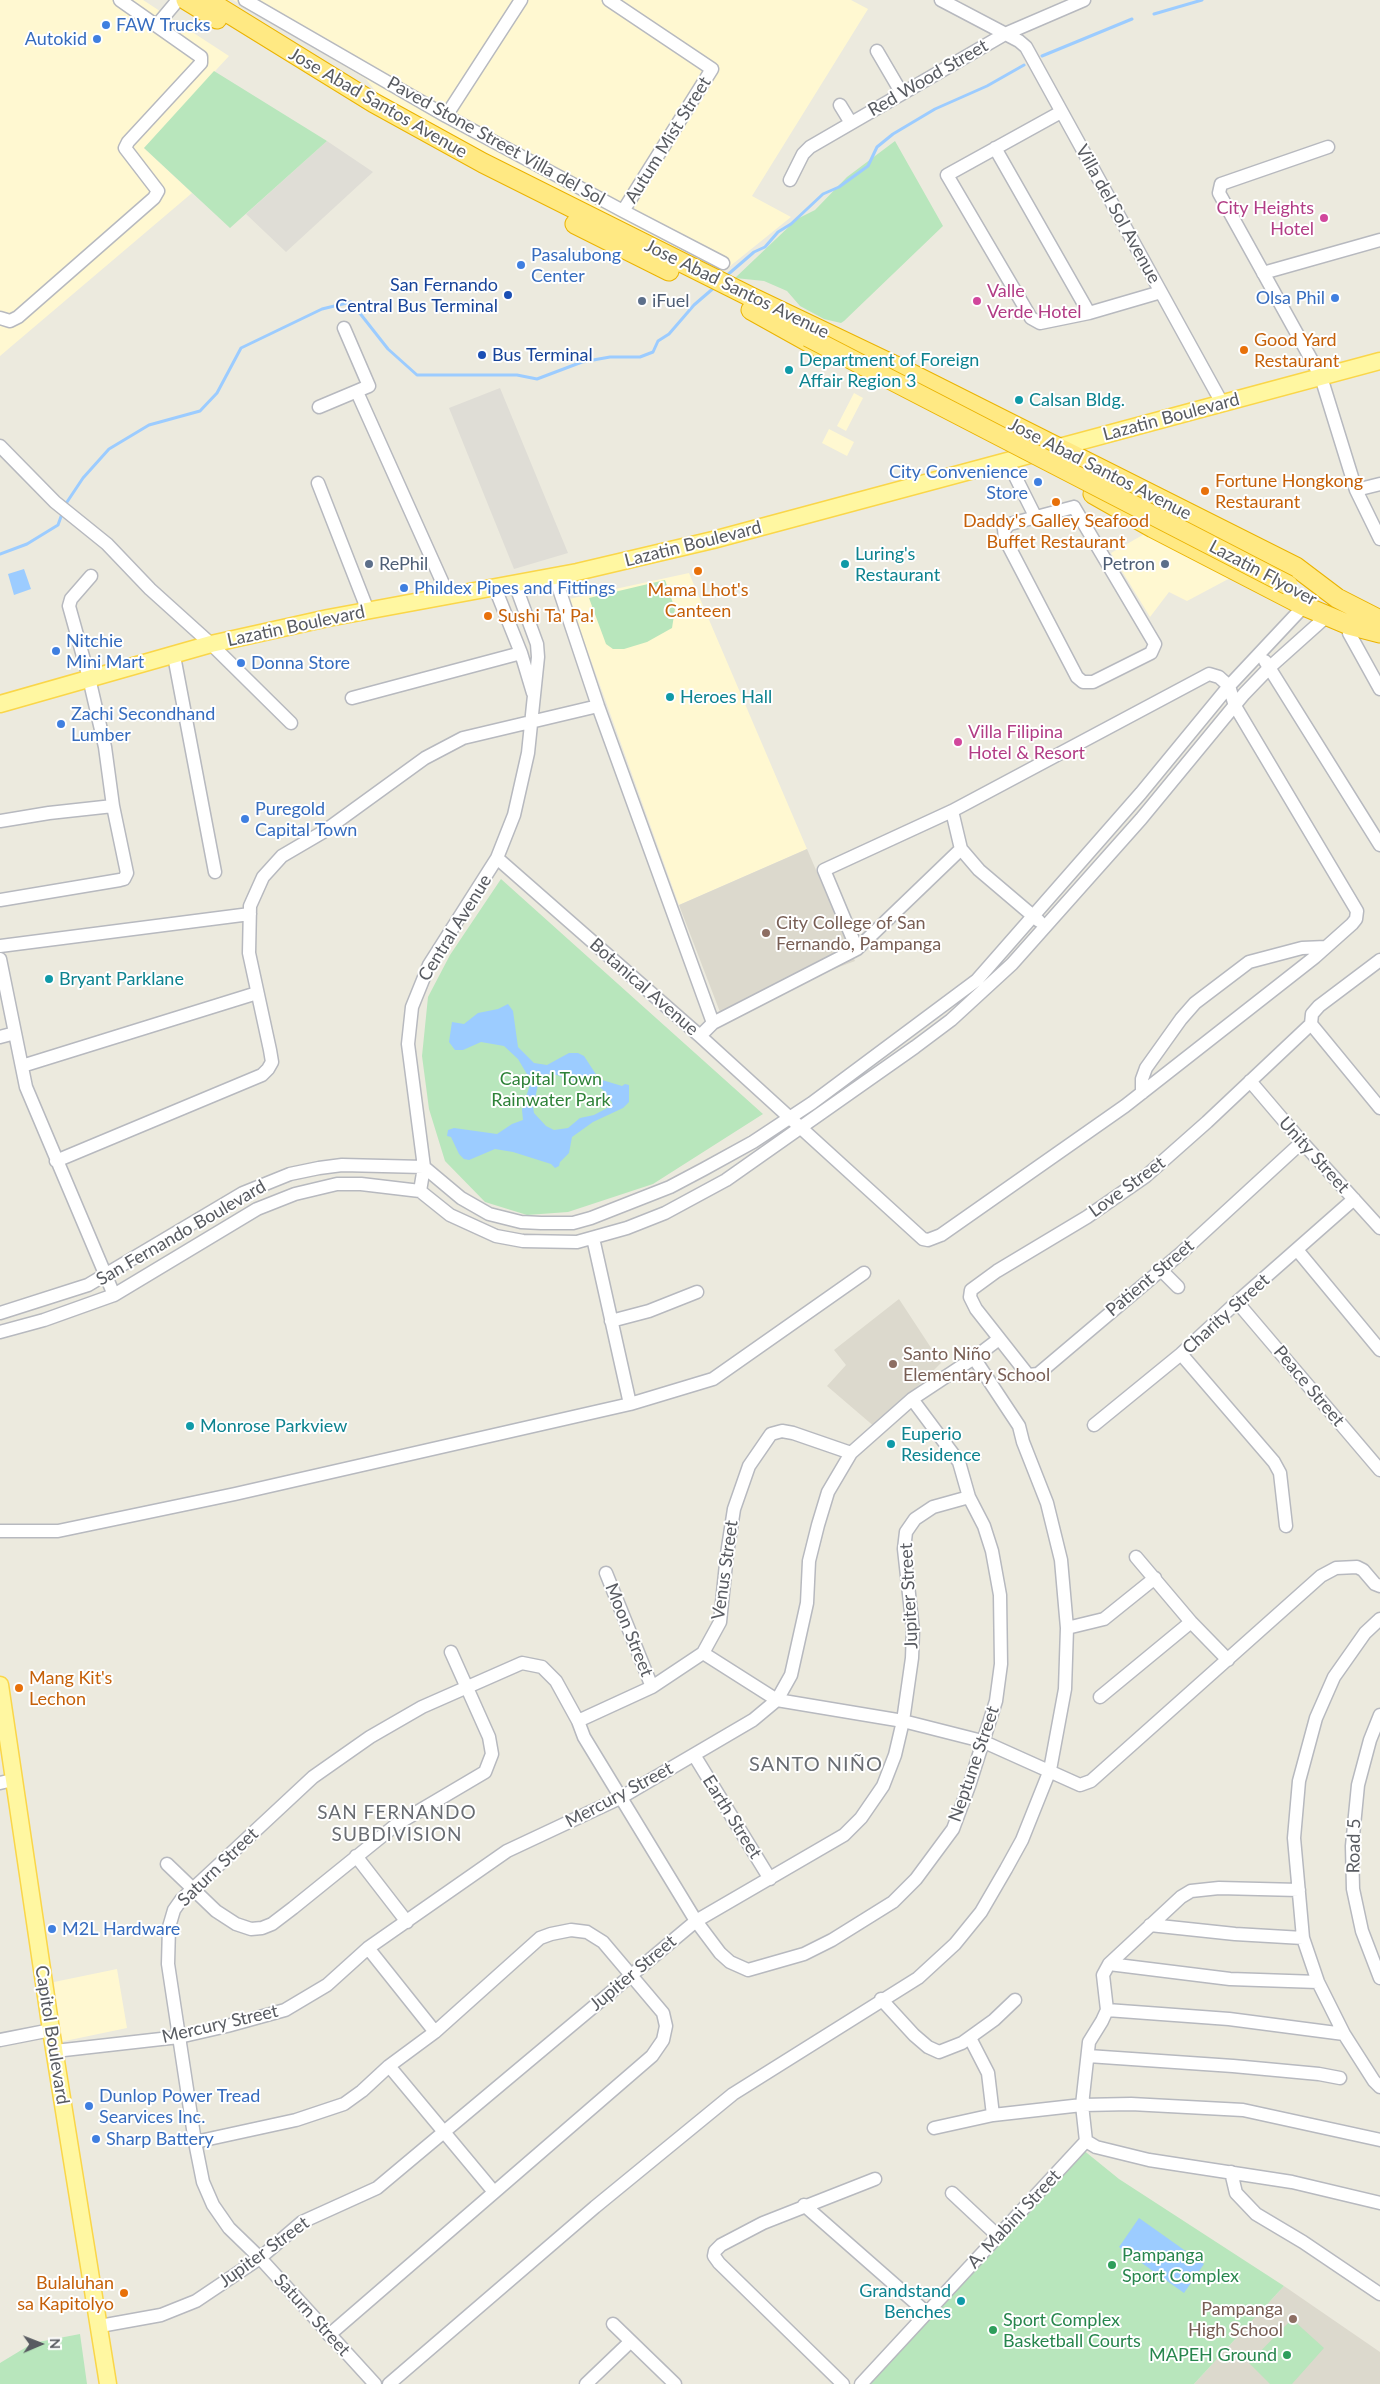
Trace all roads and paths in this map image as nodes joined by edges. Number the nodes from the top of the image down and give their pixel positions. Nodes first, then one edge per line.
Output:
1 (120, 0) edge
2 (178, 0) edge
3 (186, 0) edge
4 (207, 0) edge
5 (521, 0) edge
6 (609, 0) edge
7 (941, 0) edge
8 (1084, 0) edge
9 (251, 2) edge
10 (157, 25) junction
11 (239, 26) junction
12 (1005, 34) junction
13 (877, 51) dead end
14 (901, 92) junction
15 (840, 105) dead end
16 (1061, 112) junction
17 (446, 116) junction
18 (851, 123) junction
19 (1328, 147) dead end
20 (995, 148) junction
21 (790, 180) dead end
22 (623, 212) junction
23 (1380, 240) edge
24 (723, 263) dead end
25 (1263, 273) junction
26 (1161, 292) junction
27 (741, 300) junction
28 (1089, 313) junction
29 (0, 318) edge
30 (344, 328) dead end
31 (1380, 361) edge
32 (1321, 377) junction
33 (357, 392) junction
34 (1222, 403) junction
35 (319, 407) dead end
36 (1028, 433) junction
37 (0, 446) edge
38 (1056, 447) junction
39 (1032, 457) junction
40 (1007, 460) junction
41 (318, 483) dead end
42 (1380, 484) edge
43 (1356, 490) junction
44 (1035, 516) junction
45 (1380, 539) edge
46 (91, 576) dead end
47 (555, 577) junction
48 (1290, 581) junction
49 (515, 584) junction
50 (495, 588) junction
51 (449, 597) junction
52 (1337, 598) junction
53 (1304, 606) junction
54 (368, 611) junction
55 (1327, 616) junction
56 (1380, 620) edge
57 (1349, 625) junction
58 (1380, 632) edge
59 (211, 644) junction
60 (520, 653) junction
61 (1259, 653) junction
62 (174, 656) junction
63 (1270, 667) junction
64 (89, 678) junction
65 (1229, 686) junction
66 (1380, 688) edge
67 (352, 698) dead end
68 (534, 698) junction
69 (0, 704) edge
70 (598, 706) junction
71 (1235, 706) junction
72 (532, 721) junction
73 (291, 723) dead end
74 (113, 806) junction
75 (952, 811) junction
76 (0, 821) edge
77 (1380, 845) edge
78 (961, 849) junction
79 (497, 858) junction
80 (215, 872) dead end
81 (0, 900) edge
82 (250, 914) junction
83 (1033, 916) junction
84 (1045, 926) junction
85 (0, 946) edge
86 (1326, 947) junction
87 (857, 949) junction
88 (0, 959) edge
89 (1380, 960) edge
90 (257, 993) junction
91 (713, 1023) junction
92 (1311, 1024) junction
93 (15, 1033) junction
94 (700, 1036) junction
95 (0, 1037) edge
96 (22, 1066) junction
97 (1250, 1081) junction
98 (1142, 1093) junction
99 (1380, 1108) edge
100 (789, 1118) junction
101 (800, 1128) junction
102 (1302, 1142) junction
103 (56, 1161) junction
104 (424, 1167) junction
105 (420, 1192) junction
106 (1354, 1199) junction
107 (1380, 1228) edge
108 (593, 1238) junction
109 (1298, 1251) junction
110 (1160, 1269) junction
111 (864, 1273) dead end
112 (106, 1276) junction
113 (1178, 1287) dead end
114 (697, 1292) dead end
115 (114, 1295) junction
116 (1237, 1302) junction
117 (0, 1313) edge
118 (611, 1320) junction
119 (0, 1332) edge
120 (999, 1339) junction
121 (1380, 1350) edge
122 (1181, 1354) junction
123 (974, 1358) junction
124 (912, 1399) junction
125 (630, 1404) junction
126 (1094, 1425) dead end
127 (851, 1453) junction
128 (1380, 1470) edge
129 (969, 1497) junction
130 (1286, 1526) dead end
131 (0, 1531) edge
132 (1136, 1557) dead end
133 (606, 1573) dead end
134 (1155, 1578) junction
135 (1378, 1587) edge
136 (1380, 1619) edge
137 (1191, 1622) junction
138 (1067, 1628) junction
139 (451, 1652) dead end
140 (703, 1653) junction
141 (1228, 1660) junction
142 (0, 1685) edge
143 (467, 1686) junction
144 (652, 1686) junction
145 (1100, 1696) dead end
146 (776, 1700) junction
147 (1380, 1715) edge
148 (903, 1720) junction
149 (578, 1721) junction
150 (982, 1741) junction
151 (694, 1755) junction
152 (1050, 1770) junction
153 (7, 1781) edge
154 (620, 1798) junction
155 (356, 1856) junction
156 (167, 1864) dead end
157 (770, 1879) junction
158 (193, 1889) junction
159 (1299, 1890) junction
160 (696, 1921) junction
161 (408, 1922) junction
162 (1150, 1925) junction
163 (1304, 1938) junction
164 (368, 1948) junction
165 (1109, 1964) junction
166 (630, 1977) junction
167 (1380, 1978) edge
168 (1318, 1982) junction
169 (881, 1999) junction
170 (1015, 2000) dead end
171 (1107, 2010) junction
172 (51, 2030) junction
173 (435, 2032) junction
174 (1344, 2034) junction
175 (179, 2037) junction
176 (970, 2038) junction
177 (0, 2040) edge
178 (55, 2051) junction
179 (1088, 2056) junction
180 (389, 2066) junction
181 (1340, 2078) dead end
182 (1380, 2087) edge
183 (1082, 2105) junction
184 (993, 2115) junction
185 (934, 2128) dead end
186 (444, 2132) junction
187 (1380, 2140) edge
188 (195, 2142) junction
189 (1086, 2142) junction
190 (1231, 2172) junction
191 (875, 2179) dead end
192 (494, 2192) junction
193 (952, 2193) dead end
194 (1380, 2203) edge
195 (804, 2206) junction
196 (998, 2236) junction
197 (260, 2258) junction
198 (1380, 2294) edge
199 (927, 2313) junction
200 (613, 2324) dead end
201 (100, 2326) junction
202 (329, 2334) junction
203 (630, 2342) junction
204 (108, 2384) edge
205 (375, 2384) edge
206 (389, 2384) edge
207 (586, 2384) edge
208 (675, 2384) edge
209 (843, 2384) edge
210 (860, 2384) edge

1 - 10 street
2 - 10 street
3 - 11 highway, Jose Abad Santos Avenue
4 - 11 highway, Jose Abad Santos Avenue
5 - 17 street
6 - 22 street, Autum Mist Street
7 - 12 street, Villa del Sol Avenue
8 - 12 street, Red Wood Street
9 - 11 street
9 - 17 street, Paved Stone Street Villa del Sol
10 - 29 street
11 - 27 highway, Jose Abad Santos Avenue
12 - 14 street, Red Wood Street
12 - 16 street, Villa del Sol Avenue
13 - 14 street
14 - 18 street, Red Wood Street
15 - 18 street
16 - 20 street
16 - 26 street, Villa del Sol Avenue
17 - 22 street, Paved Stone Street Villa del Sol
18 - 21 street, Red Wood Street
19 - 25 street
20 - 28 street
20 - 28 street
22 - 24 street, Paved Stone Street Villa del Sol
23 - 25 street
25 - 32 street
26 - 28 street
26 - 34 street, Villa del Sol Avenue
27 - 36 highway, Jose Abad Santos Avenue
27 - 39 highway, Jose Abad Santos Avenue
27 - 48 highway, Lazatin Flyover
30 - 33 street
31 - 32 main road, Lazatin Boulevard
32 - 34 main road, Lazatin Boulevard
32 - 43 street
33 - 35 street
33 - 51 street
34 - 38 main road, Lazatin Boulevard
36 - 38 highway, Jose Abad Santos Avenue
36 - 39 highway
37 - 59 street
38 - 39 main road, Lazatin Boulevard
38 - 52 highway, Jose Abad Santos Avenue
39 - 40 main road, Lazatin Boulevard
39 - 53 highway, Jose Abad Santos Avenue
40 - 44 street
40 - 47 main road, Lazatin Boulevard
41 - 54 street
42 - 43 street
43 - 45 street
44 - 44 street
46 - 64 street
47 - 49 main road, Lazatin Boulevard
47 - 70 street
48 - 52 highway, Lazatin Flyover
48 - 58 highway, Lazatin Flyover
49 - 50 main road, Lazatin Boulevard
49 - 68 street, Central Avenue
50 - 51 main road, Lazatin Boulevard
50 - 60 street, Central Avenue
51 - 54 main road, Lazatin Boulevard
52 - 56 highway, Jose Abad Santos Avenue
53 - 55 highway, Jose Abad Santos Avenue
53 - 61 street
54 - 59 main road, Lazatin Boulevard
55 - 57 highway, Jose Abad Santos Avenue
55 - 63 street
57 - 58 highway, Jose Abad Santos Avenue
57 - 66 street
59 - 62 main road, Lazatin Boulevard
59 - 73 street
60 - 67 street
60 - 68 street, Central Avenue
61 - 63 street
61 - 65 street
62 - 64 main road, Lazatin Boulevard
62 - 80 street
63 - 71 street
63 - 77 street
64 - 69 main road, Lazatin Boulevard
64 - 74 street
65 - 71 street
65 - 75 street
65 - 83 street
68 - 72 street, Central Avenue
70 - 72 street
70 - 91 street
71 - 84 street
71 - 86 street
72 - 79 street, Central Avenue
72 - 82 street
74 - 76 street
74 - 81 street
75 - 78 street
75 - 87 street
78 - 83 street
78 - 87 street
79 - 94 street, Botanical Avenue
79 - 104 street, Central Avenue
82 - 85 street
82 - 90 street
83 - 84 street
83 - 100 street
84 - 101 street
86 - 98 street
86 - 98 street
87 - 91 street
88 - 93 street
89 - 92 street, Love Street
90 - 96 street
90 - 103 street
91 - 94 street
92 - 97 street, Love Street
92 - 99 street
93 - 95 street
93 - 96 street
94 - 100 street, Botanical Avenue
96 - 103 street
97 - 102 street, Unity Street
97 - 120 street, Love Street
98 - 101 street, Botanical Avenue
100 - 101 street, Botanical Avenue
100 - 104 street
101 - 108 street
102 - 106 street, Unity Street
102 - 110 street, Patient Street
103 - 112 street
104 - 105 street, Central Avenue
104 - 112 street, San Fernando Boulevard
105 - 108 street
105 - 115 street, San Fernando Boulevard
106 - 107 street, Unity Street
106 - 109 street, Charity Street
108 - 118 street
109 - 116 street, Charity Street
109 - 121 street
110 - 113 street
110 - 120 street, Patient Street
111 - 125 street
112 - 115 street
112 - 117 street, San Fernando Boulevard
114 - 118 street
115 - 119 street, San Fernando Boulevard
116 - 122 street, Charity Street
116 - 128 street, Peace Street
118 - 125 street
120 - 123 street, Mercury Street
122 - 126 street, Charity Street
122 - 130 street
123 - 124 street, Mercury Street
123 - 138 street
124 - 127 street, Mercury Street
124 - 129 street, Neptune Street
125 - 131 street
127 - 140 street, Venus Street
127 - 146 street, Mercury Street
129 - 148 street, Jupiter Street
129 - 150 street, Neptune Street
132 - 134 street
133 - 144 street, Moon Street
134 - 137 street
134 - 138 street
135 - 141 street
136 - 159 street
137 - 141 street
137 - 145 street
138 - 152 street
139 - 143 street
140 - 144 street, Venus Street
140 - 146 street
141 - 152 street
142 - 153 main road, Capitol Boulevard
143 - 149 street, Saturn Street
143 - 155 street
143 - 158 street, Saturn Street
144 - 149 street, Venus Street
146 - 148 street
146 - 151 street, Mercury Street
147 - 167 street, Road 5
148 - 150 street
148 - 157 street, Jupiter Street
149 - 154 street, Saturn Street
150 - 152 street
150 - 160 street, Neptune Street
151 - 154 street, Mercury Street
151 - 157 street, Earth Street
152 - 169 street
153 - 172 main road, Capitol Boulevard
154 - 160 street, Neptune Street
154 - 161 street, Mercury Street
155 - 158 street
155 - 161 street
156 - 158 street
157 - 160 street, Jupiter Street
158 - 175 street, Saturn Street
159 - 162 street
159 - 163 street
160 - 166 street, Jupiter Street
161 - 164 street, Mercury Street
162 - 163 street
162 - 165 street
163 - 168 street
164 - 173 street
164 - 175 street, Mercury Street
165 - 168 street
165 - 171 street
166 - 173 street
166 - 186 street, Jupiter Street
166 - 192 street
168 - 174 street
169 - 176 street
169 - 206 street
170 - 176 street
171 - 174 street
171 - 179 street
172 - 177 street
172 - 178 main road, Capitol Boulevard
173 - 180 street
174 - 182 street
175 - 178 street, Mercury Street
175 - 188 street, Saturn Street
176 - 184 street
178 - 201 main road, Capitol Boulevard
179 - 181 street
179 - 183 street
180 - 186 street
180 - 188 street
183 - 184 street
183 - 187 street
183 - 189 street
184 - 185 street
186 - 192 street
186 - 197 street, Jupiter Street
188 - 197 street, Saturn Street
189 - 190 street
189 - 196 street, A. Mabini Street
190 - 194 street
190 - 198 street
191 - 195 street
192 - 202 street
193 - 196 street
195 - 199 street
195 - 209 street
196 - 199 street, A. Mabini Street
197 - 201 street, Jupiter Street
197 - 202 street, Saturn Street
199 - 210 street, A. Mabini Street
200 - 203 street
201 - 204 main road, Capitol Boulevard
202 - 205 street, Saturn Street
203 - 207 street
203 - 208 street

